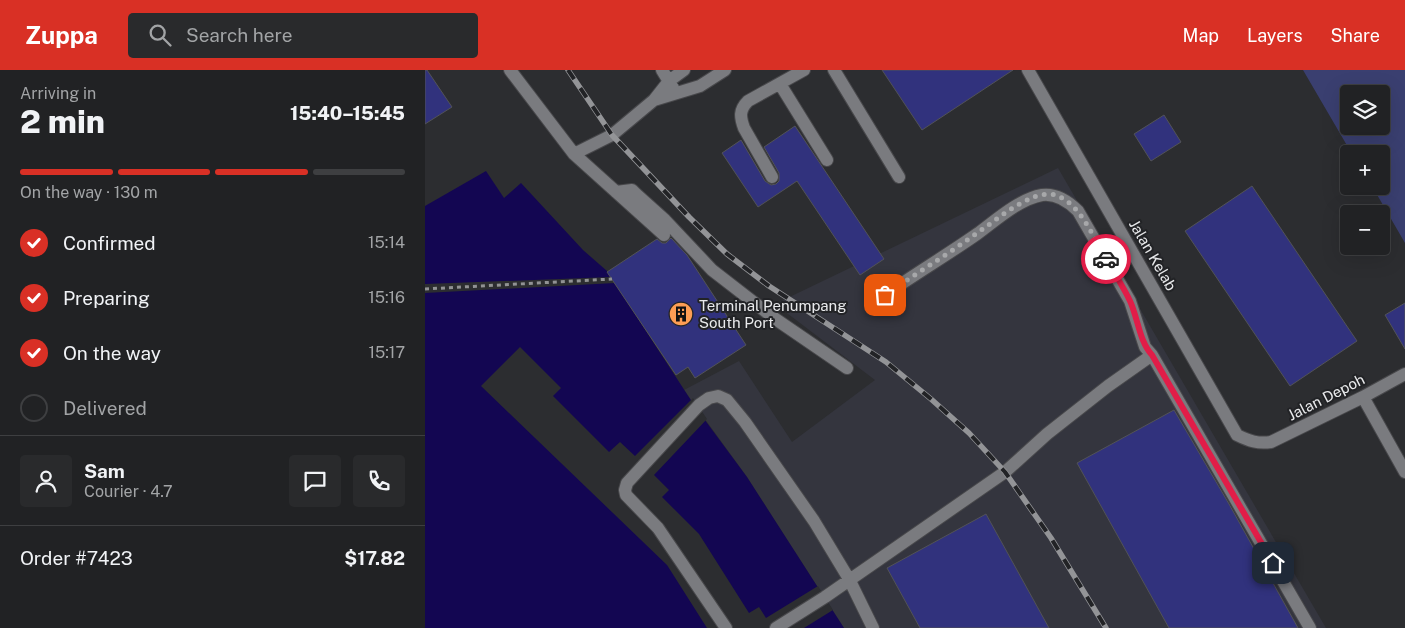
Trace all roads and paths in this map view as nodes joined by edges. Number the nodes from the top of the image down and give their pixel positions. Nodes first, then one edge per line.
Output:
1 (510, 70) edge
2 (684, 70) edge
3 (725, 70) edge
4 (804, 70) edge
5 (834, 70) edge
6 (1027, 70) edge
7 (665, 76) edge
8 (780, 84) junction
9 (676, 93) junction
10 (654, 100) junction
11 (575, 154) junction
12 (827, 160) dead end
13 (772, 176) dead end
14 (899, 177) dead end
15 (616, 192) junction
16 (663, 235) dead end
17 (613, 279) dead end
18 (425, 289) edge
19 (885, 295) dead end
20 (1152, 355) junction
21 (847, 368) dead end
22 (1405, 374) edge
23 (1363, 397) junction
24 (1261, 444) joint
25 (1405, 472) edge
26 (849, 579) junction
27 (727, 628) edge
28 (776, 628) edge
29 (873, 628) edge
30 (1310, 628) edge

1 - 11 street
2 - 7 street
3 - 9 street
4 - 8 street
5 - 14 street
6 - 24 street, Jalan Kelab
7 - 9 street
7 - 10 street
8 - 12 street
8 - 13 street
9 - 10 street
10 - 11 street
11 - 15 street
15 - 16 street
15 - 21 street
17 - 18 path
19 - 20 street
20 - 26 street
20 - 30 street
22 - 23 street, Jalan Depoh
23 - 24 street, Jalan Depoh
23 - 25 street
26 - 27 street
26 - 28 street
26 - 29 street

